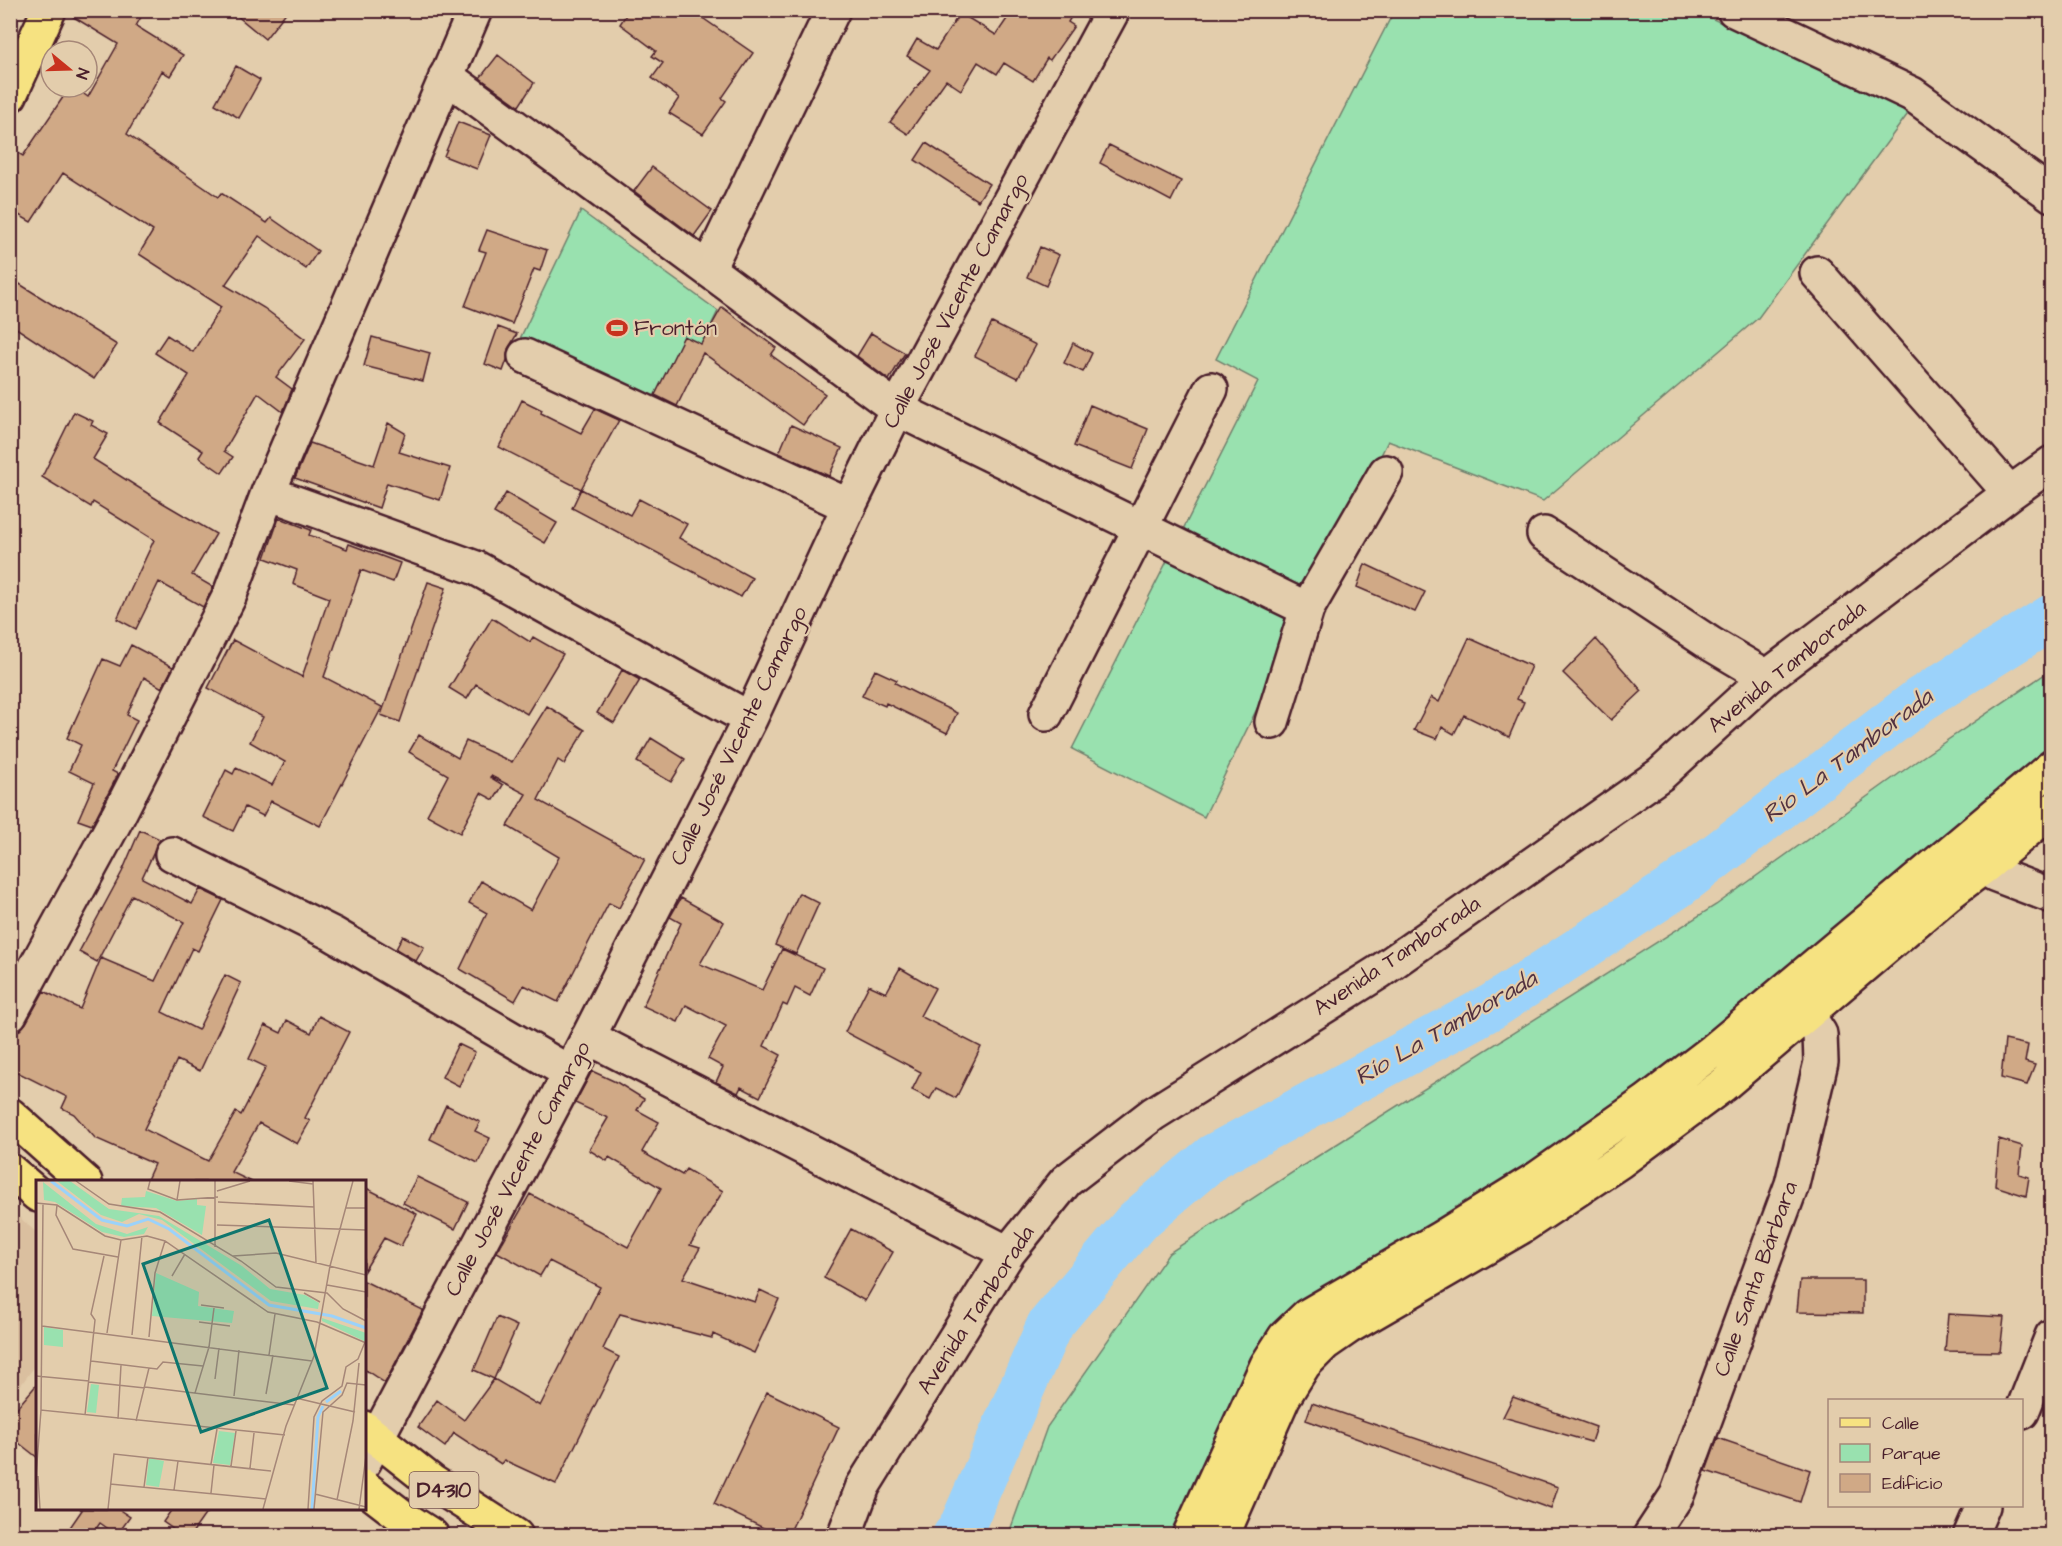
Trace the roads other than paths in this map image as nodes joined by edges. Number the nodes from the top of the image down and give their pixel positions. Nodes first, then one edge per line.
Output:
1 (49, 10) edge
2 (475, 10) edge
3 (832, 10) edge
4 (1113, 10) edge
5 (1752, 14) edge
6 (446, 76) junction
7 (10, 95) edge
8 (2052, 195) edge
9 (708, 269) junction
10 (1817, 273) dead end
11 (525, 356) dead end
12 (1211, 389) dead end
13 (897, 409) junction
14 (2052, 463) edge
15 (1386, 472) dead end
16 (268, 493) junction
17 (2010, 493) junction
18 (849, 506) junction
19 (1142, 527) junction
20 (1544, 534) dead end
21 (1307, 609) junction
22 (1767, 677) junction
23 (1046, 714) dead end
24 (750, 719) junction
25 (1272, 722) dead end
26 (2052, 767) edge
27 (2052, 810) edge
28 (1964, 839) junction
29 (172, 854) dead end
30 (1985, 866) junction
31 (2052, 896) edge
32 (10, 1014) edge
33 (1808, 1014) junction
34 (588, 1036) junction
35 (570, 1073) junction
36 (10, 1115) edge
37 (11, 1173) edge
38 (83, 1180) edge
39 (36, 1193) edge
40 (1008, 1253) junction
41 (2052, 1336) edge
42 (2023, 1409) edge
43 (368, 1443) edge
44 (366, 1488) edge
45 (1983, 1507) edge
46 (432, 1536) edge
47 (516, 1536) edge
48 (844, 1536) edge
49 (1189, 1536) edge
50 (1222, 1536) edge
51 (1650, 1536) edge
52 (1970, 1536) edge

1 - 7 main road
2 - 6 street
3 - 9 street
4 - 13 street, Calle José Vicente Camargo
5 - 8 street
6 - 9 street
6 - 16 street
9 - 13 street
10 - 17 street
11 - 18 street
12 - 19 street
13 - 18 street, Calle José Vicente Camargo
13 - 19 street
14 - 17 street, Avenida Tamborada
15 - 21 street
16 - 24 street
16 - 32 street
17 - 22 street, Avenida Tamborada
18 - 24 street, Calle José Vicente Camargo
19 - 21 street
19 - 23 street
20 - 22 street
21 - 25 street
22 - 40 street, Avenida Tamborada
24 - 34 street, Calle José Vicente Camargo
26 - 28 main road
27 - 30 main road
28 - 30 street
28 - 49 main road
29 - 35 street
30 - 31 street
30 - 33 main road
33 - 50 main road
33 - 51 street, Calle Santa Bárbara
34 - 35 street, Calle José Vicente Camargo
34 - 40 street
35 - 43 street, Calle José Vicente Camargo
36 - 38 main road
37 - 39 main road
40 - 48 street, Avenida Tamborada
41 - 42 street
43 - 47 main road, D4310
44 - 46 main road, D4310
45 - 52 street

